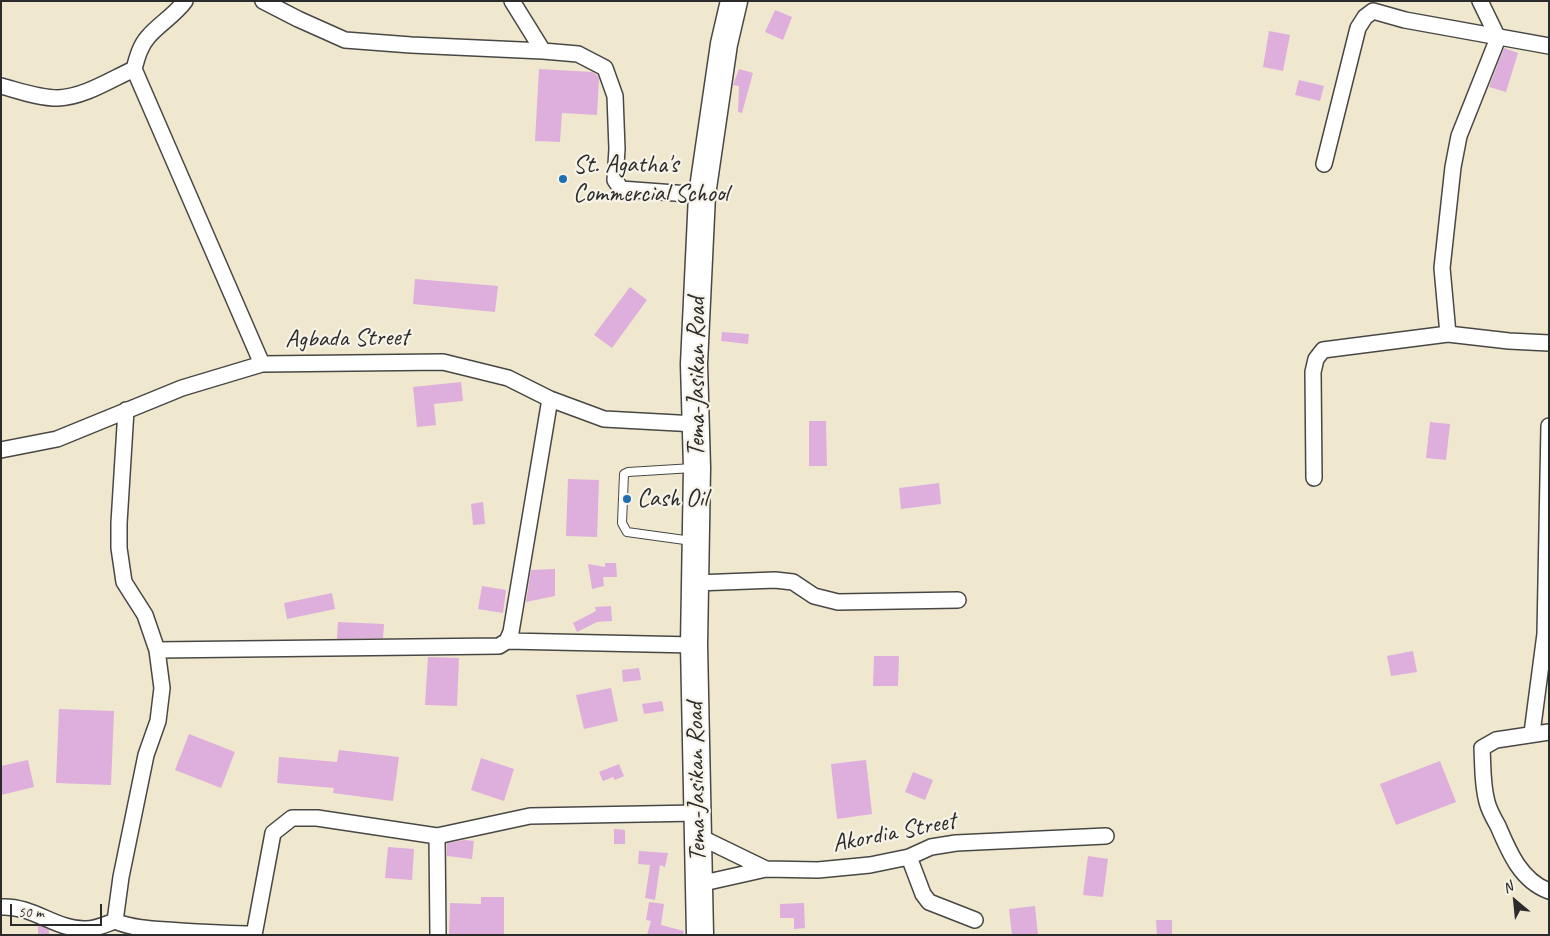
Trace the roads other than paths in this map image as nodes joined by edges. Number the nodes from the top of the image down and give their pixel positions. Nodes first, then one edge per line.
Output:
1 (185, 1) edge
2 (263, 1) edge
3 (512, 1) edge
4 (734, 1) edge
5 (1480, 1) edge
6 (1498, 38) junction
7 (1549, 46) edge
8 (543, 51) junction
9 (134, 69) junction
10 (1, 86) edge
11 (1324, 164) dead end
12 (702, 195) junction
13 (1448, 334) junction
14 (1549, 343) edge
15 (262, 364) junction
16 (550, 399) junction
17 (126, 410) junction
18 (696, 424) junction
19 (1549, 426) edge
20 (1, 450) edge
21 (697, 468) junction
22 (1314, 478) dead end
23 (696, 541) junction
24 (1548, 551) edge
25 (696, 583) junction
26 (958, 600) dead end
27 (507, 641) junction
28 (694, 646) junction
29 (158, 650) junction
30 (1549, 732) edge
31 (1532, 733) junction
32 (698, 825) junction
33 (436, 836) junction
34 (1106, 836) dead end
35 (909, 857) junction
36 (766, 869) junction
37 (699, 884) junction
38 (1549, 891) edge
39 (1, 908) edge
40 (975, 920) dead end
41 (115, 921) junction
42 (209, 934) edge
43 (254, 934) edge
44 (438, 935) edge
45 (700, 935) edge

1 - 9 street
2 - 8 street
3 - 8 street
4 - 12 highway, Tema-Jasikan Road
5 - 6 street
6 - 7 street
6 - 11 street
6 - 13 street
8 - 12 street
9 - 10 street
9 - 15 street
12 - 18 highway, Tema-Jasikan Road
13 - 14 street
13 - 22 street
15 - 16 street, Agbada Street
15 - 17 street, Agbada Street
16 - 18 street, Agbada Street
16 - 27 street
17 - 20 street, Agbada Street
17 - 29 street
18 - 21 highway, Tema-Jasikan Road
19 - 24 street
21 - 23 highway, Tema-Jasikan Road
21 - 23 lane
23 - 25 highway, Tema-Jasikan Road
24 - 31 street
25 - 26 street
25 - 28 highway, Tema-Jasikan Road
27 - 28 street
27 - 29 street
28 - 32 highway, Tema-Jasikan Road
29 - 41 street
30 - 31 street
31 - 38 street
32 - 33 street
32 - 36 street, Akordia Street
32 - 37 highway, Tema-Jasikan Road
33 - 43 street
33 - 44 street
34 - 35 street, Akordia Street
35 - 36 street, Akordia Street
35 - 40 street
36 - 37 street
37 - 45 highway, Tema-Jasikan Road
39 - 41 street
41 - 42 street
42 - 43 street

